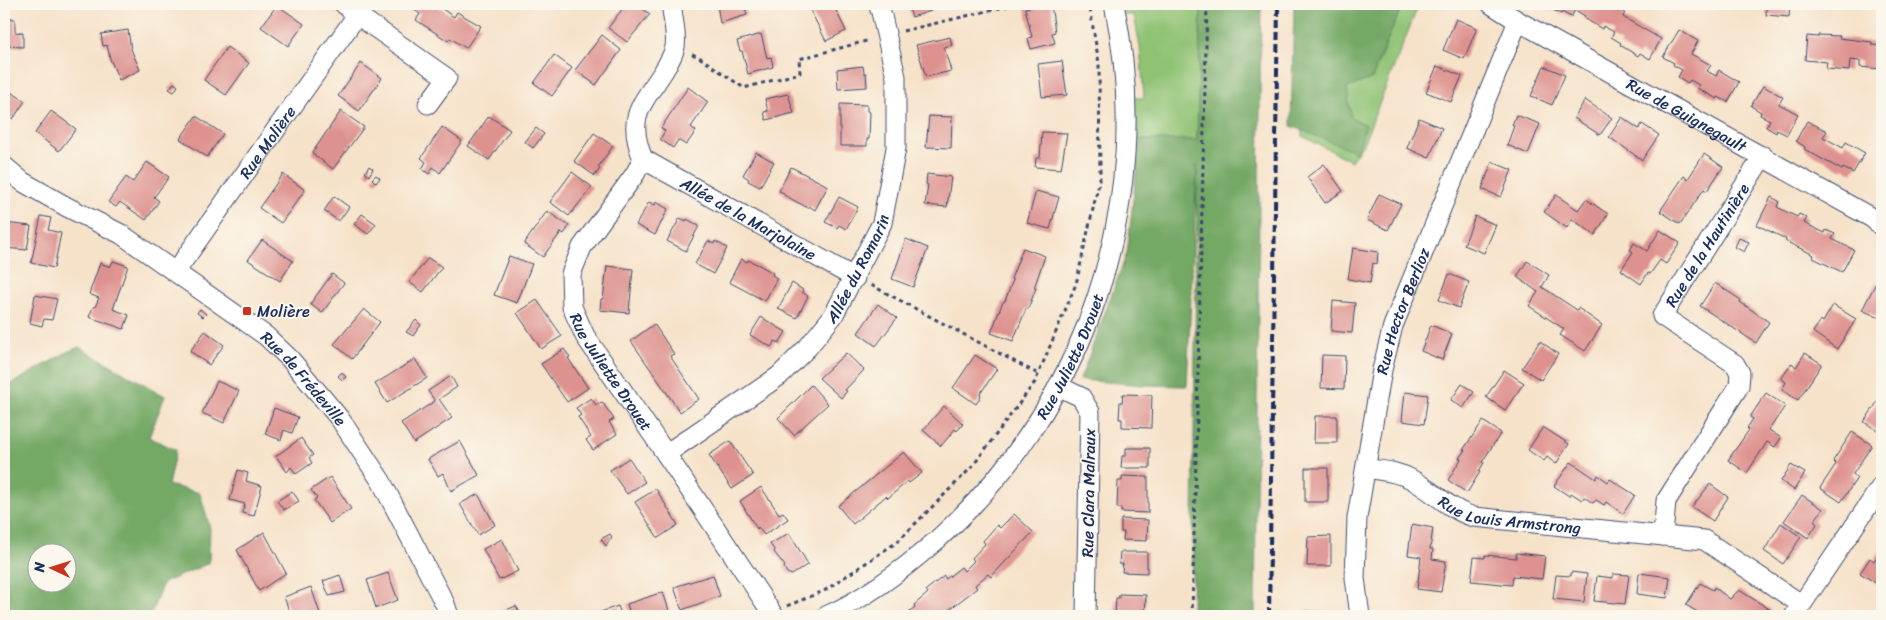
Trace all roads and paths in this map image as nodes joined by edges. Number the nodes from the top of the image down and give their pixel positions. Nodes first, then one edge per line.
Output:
1 (670, 4) edge
2 (878, 4) edge
3 (1017, 4) edge
4 (1089, 4) edge
5 (1114, 4) edge
6 (1207, 4) edge
7 (1491, 4) edge
8 (350, 9) edge
9 (1518, 21) junction
10 (887, 36) junction
11 (675, 47) junction
12 (428, 104) dead end
13 (1763, 156) junction
14 (643, 159) junction
15 (4, 168) edge
16 (1882, 227) edge
17 (176, 270) junction
18 (854, 278) junction
19 (1038, 374) junction
20 (1058, 386) junction
21 (666, 454) junction
22 (1366, 468) junction
23 (1882, 485) edge
24 (1663, 536) junction
25 (1798, 610) edge
26 (773, 614) edge
27 (449, 616) edge
28 (826, 616) edge
29 (1086, 616) edge
30 (1192, 616) edge
31 (1360, 616) edge

1 - 11 street
2 - 10 street, Allée du Romarin
3 - 10 path
4 - 19 path
5 - 20 street, Rue Juliette Drouet
6 - 30 path
7 - 9 street, Rue de Guignegault
8 - 12 street, Rue Molière
8 - 17 street, Rue Molière
9 - 13 street, Rue de Guignegault
9 - 22 street, Rue Hector Berlioz
10 - 11 path
10 - 18 street, Allée du Romarin
11 - 14 street
13 - 16 street, Rue de Guignegault
13 - 24 street, Rue de la Hautinière
14 - 18 street, Allée de la Marjolaine
14 - 21 street, Rue Juliette Drouet
15 - 17 street, Rue de Frédeville
17 - 27 street, Rue de Frédeville
18 - 19 path
18 - 21 street, Allée du Romarin
19 - 20 path
19 - 26 path
20 - 28 street, Rue Juliette Drouet
20 - 29 street, Rue Clara Malraux
21 - 26 street, Rue Juliette Drouet
22 - 24 street, Rue Louis Armstrong
22 - 31 street, Rue Hector Berlioz
23 - 25 street
24 - 25 street

